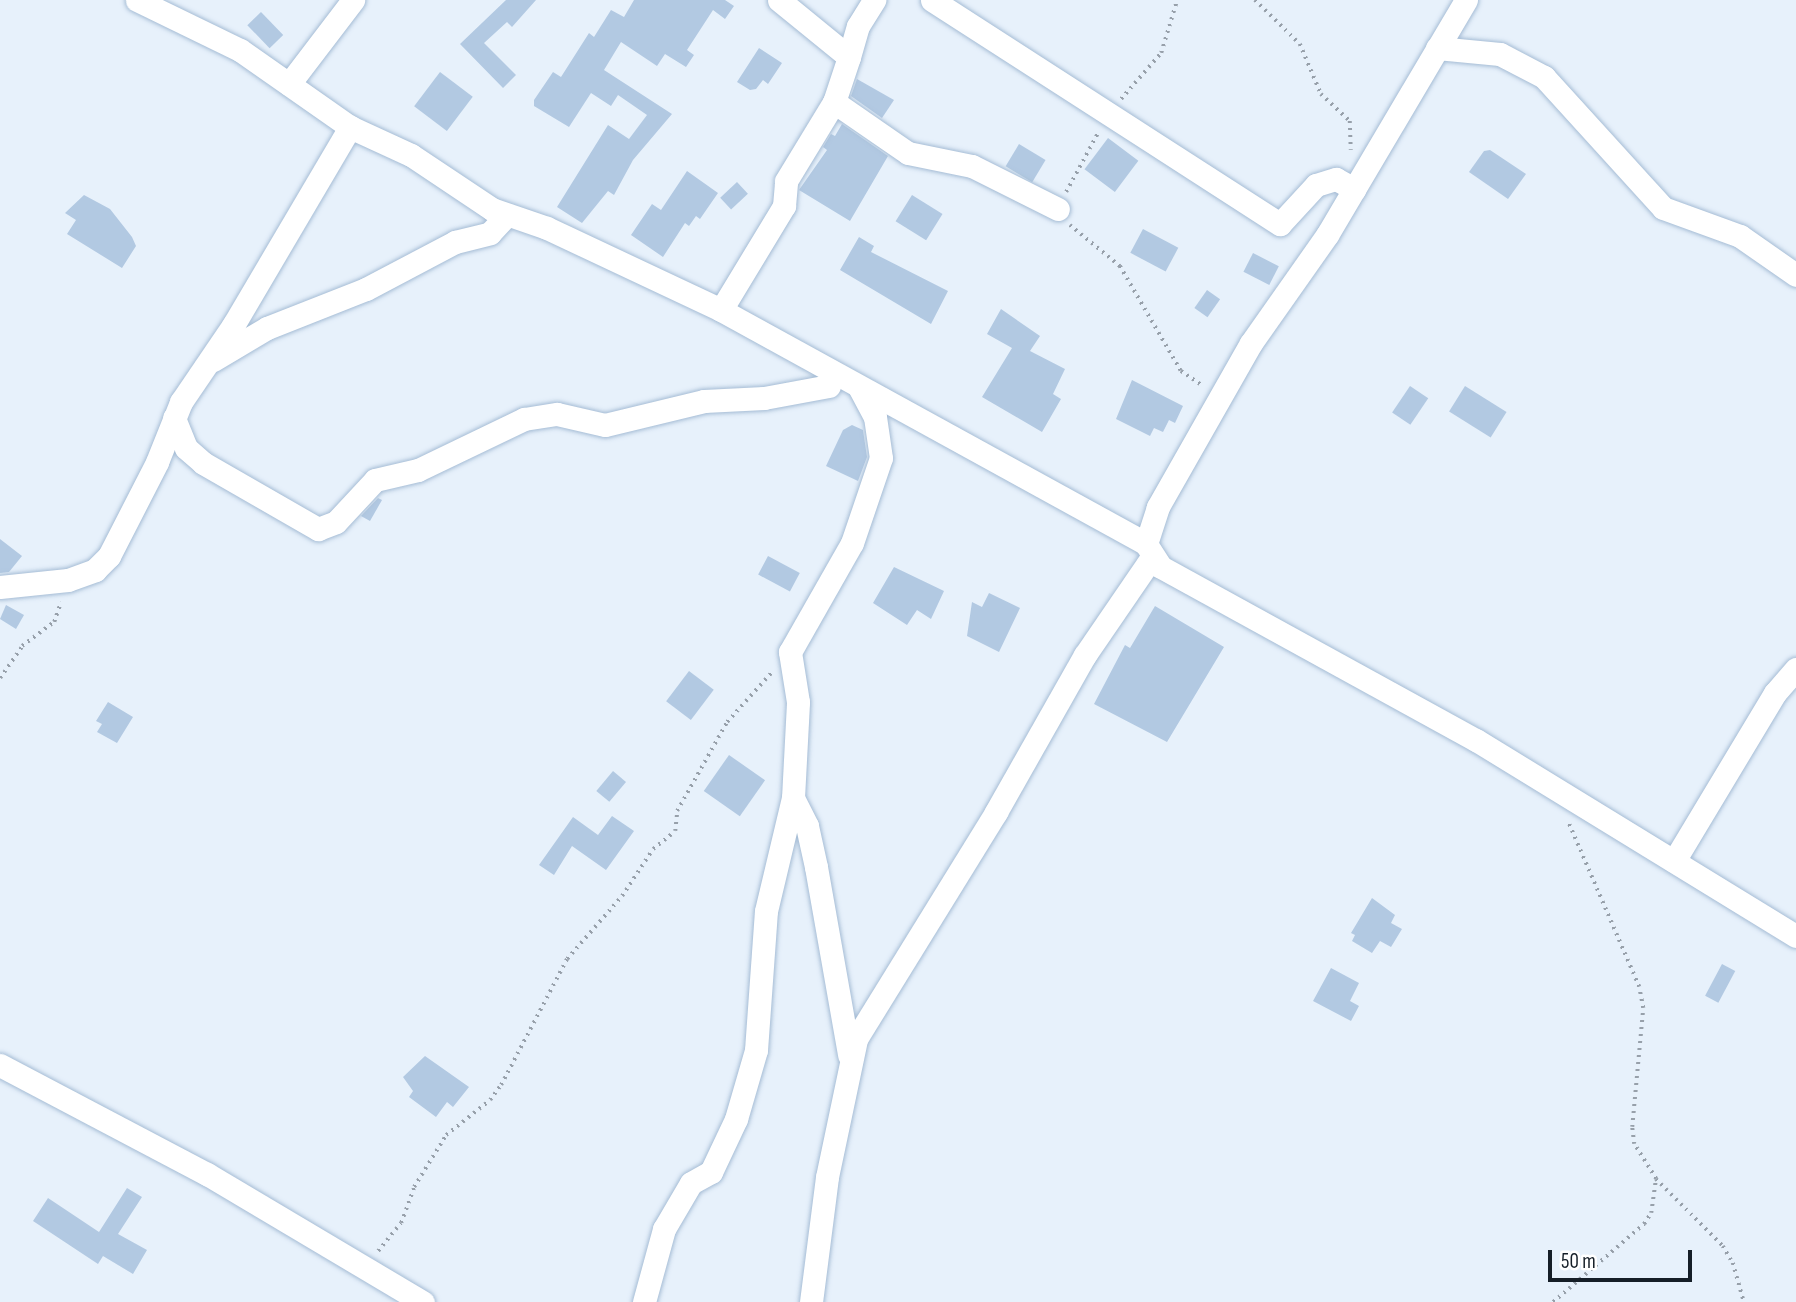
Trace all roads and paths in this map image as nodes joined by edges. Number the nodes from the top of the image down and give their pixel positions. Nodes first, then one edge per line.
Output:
1 (137, 0) edge
2 (353, 0) edge
3 (779, 0) edge
4 (874, 0) edge
5 (932, 0) edge
6 (1255, 0) edge
7 (1466, 0) edge
8 (1437, 48) junction
9 (849, 57) junction
10 (289, 83) junction
11 (834, 102) junction
12 (349, 127) junction
13 (1345, 184) junction
14 (1058, 209) joint
15 (507, 215) junction
16 (1796, 275) edge
17 (720, 310) junction
18 (207, 363) junction
19 (829, 386) dead end
20 (860, 389) junction
21 (1221, 397) junction
22 (174, 418) junction
23 (1149, 550) junction
24 (68, 580) junction
25 (0, 587) edge
26 (790, 652) junction
27 (1796, 669) edge
28 (0, 678) edge
29 (1555, 791) junction
30 (793, 798) junction
31 (1674, 861) junction
32 (1796, 936) edge
33 (849, 1055) junction
34 (0, 1065) edge
35 (1656, 1179) junction
36 (360, 1264) junction
37 (423, 1302) edge
38 (644, 1302) edge
39 (811, 1302) edge
40 (1553, 1302) edge
41 (1744, 1302) edge

1 - 10 street
2 - 10 street
3 - 9 street
4 - 9 street
5 - 13 street
6 - 13 path
7 - 8 street
8 - 13 street
8 - 16 street
9 - 11 street
10 - 12 street
11 - 14 street
11 - 17 street
12 - 15 street
12 - 18 street
13 - 21 street
14 - 21 path
15 - 17 street
15 - 18 street
17 - 20 street
18 - 22 street
19 - 22 street
20 - 23 street
20 - 26 street
21 - 23 street
22 - 24 street
23 - 29 street
23 - 33 street
24 - 25 street
24 - 28 path
26 - 30 street
26 - 36 path
27 - 31 street
29 - 31 street
29 - 35 path
30 - 33 street
30 - 38 street
31 - 32 street
33 - 39 street
34 - 36 street
35 - 40 path
35 - 41 path
36 - 37 street

